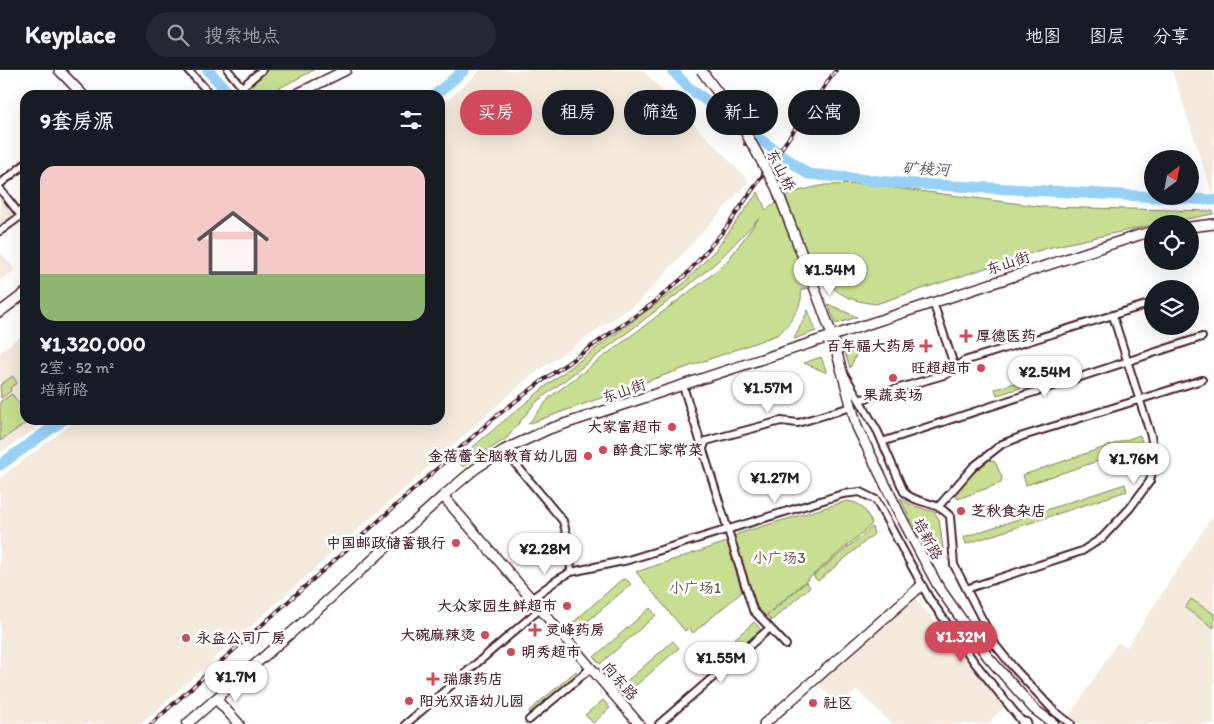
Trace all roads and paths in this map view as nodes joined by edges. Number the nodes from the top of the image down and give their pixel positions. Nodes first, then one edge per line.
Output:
1 (59, 70) edge
2 (188, 70) edge
3 (228, 70) edge
4 (262, 70) edge
5 (701, 70) edge
6 (342, 71) edge
7 (242, 87) junction
8 (78, 90) edge
9 (206, 90) edge
10 (244, 90) edge
11 (305, 90) edge
12 (20, 168) edge
13 (0, 184) edge
14 (0, 189) edge
15 (20, 212) edge
16 (20, 217) edge
17 (1214, 224) edge
18 (1199, 225) edge
19 (0, 231) edge
20 (1144, 234) edge
21 (20, 296) edge
22 (933, 302) junction
23 (1144, 306) edge
24 (0, 312) edge
25 (1112, 316) junction
26 (832, 335) junction
27 (1202, 337) dead end
28 (1127, 360) junction
29 (840, 367) junction
30 (955, 368) junction
31 (1202, 380) dead end
32 (683, 386) junction
33 (1140, 398) junction
34 (859, 400) junction
35 (851, 407) junction
36 (882, 442) junction
37 (702, 448) junction
38 (504, 450) junction
39 (442, 496) junction
40 (939, 506) junction
41 (728, 530) junction
42 (571, 572) junction
43 (921, 586) junction
44 (966, 589) junction
45 (531, 599) junction
46 (540, 609) junction
47 (770, 628) junction
48 (786, 645) dead end
49 (590, 668) junction
50 (216, 699) junction
51 (529, 720) dead end
52 (187, 724) edge
53 (239, 724) edge
54 (406, 724) edge
55 (639, 724) edge
56 (659, 724) edge
57 (764, 724) edge
58 (1024, 724) edge
59 (1054, 724) edge
60 (1071, 724) edge

1 - 8 main road
2 - 9 street
3 - 7 street
4 - 7 street
5 - 26 main road, 东山桥, bridge
6 - 11 main road
7 - 10 street
12 - 13 street
14 - 15 street
16 - 19 street
17 - 18 main road
20 - 22 main road, 东山街
21 - 24 main road
22 - 26 main road, 东山街
22 - 30 street
23 - 25 street
25 - 28 street
25 - 30 street
26 - 29 main road, 培新路
26 - 32 main road, 东山街
27 - 28 street
28 - 33 street
28 - 36 street
29 - 34 street
29 - 35 main road, 培新路
30 - 34 street
31 - 33 street
32 - 37 street
32 - 38 main road, 东山街
33 - 40 street
33 - 44 street
34 - 36 street
35 - 37 street
35 - 59 main road, 培新路
36 - 40 street
37 - 41 street
38 - 39 main road, 东山街
38 - 42 street
39 - 45 main road, 向东路
39 - 50 main road, 东山街
40 - 44 street
41 - 42 street
41 - 43 street
41 - 47 street
42 - 45 street
43 - 57 main road
43 - 58 street
44 - 60 street
45 - 46 main road, 向东路
46 - 49 main road, 向东路
46 - 54 street
47 - 48 street
47 - 56 street
49 - 51 street
49 - 55 main road, 向东路
50 - 52 main road, 东山街
50 - 53 main road

